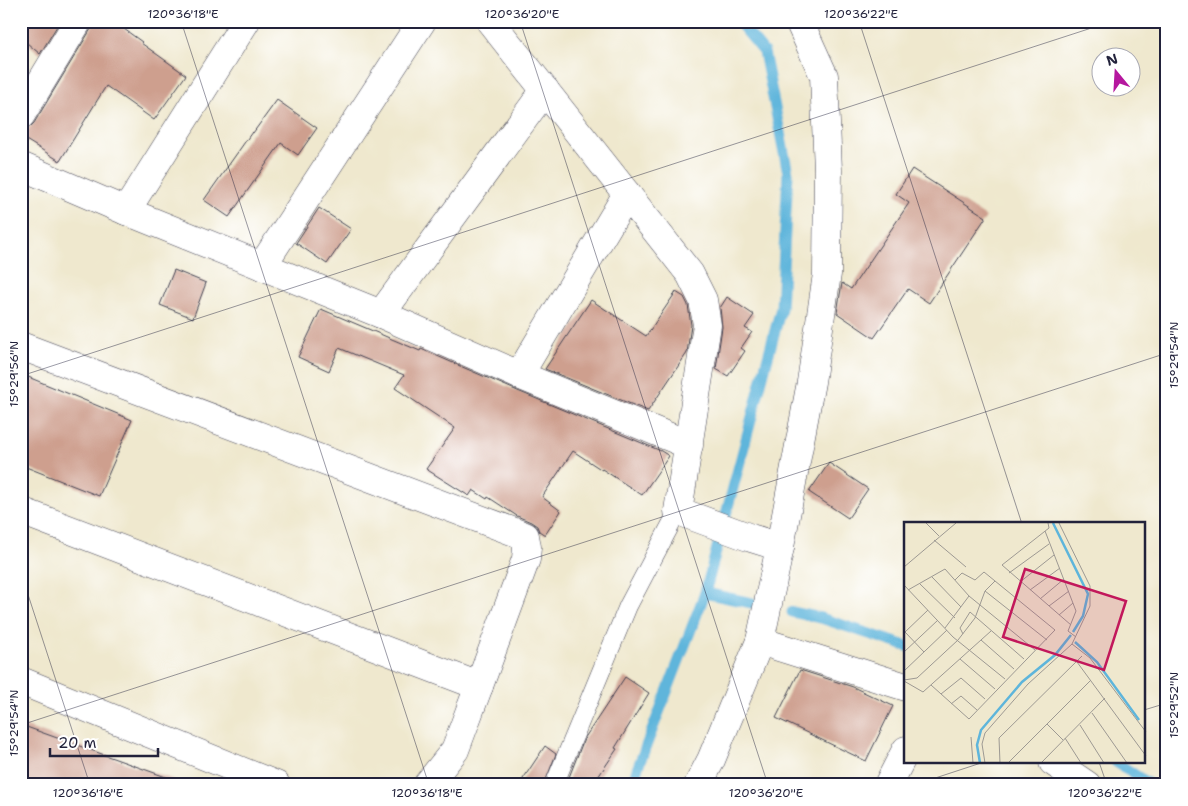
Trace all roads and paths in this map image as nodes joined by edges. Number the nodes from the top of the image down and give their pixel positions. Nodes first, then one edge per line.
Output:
1 (78, 21) edge
2 (246, 21) edge
3 (422, 21) edge
4 (490, 21) edge
5 (799, 21) edge
6 (545, 90) junction
7 (21, 115) edge
8 (21, 166) edge
9 (627, 194) junction
10 (126, 210) junction
11 (262, 266) junction
12 (381, 314) junction
13 (21, 346) edge
14 (519, 375) junction
15 (689, 445) junction
16 (21, 511) edge
17 (683, 513) junction
18 (780, 547) junction
19 (760, 640) junction
20 (21, 682) edge
21 (479, 686) junction
22 (904, 686) edge
23 (904, 754) edge
24 (1056, 764) edge
25 (276, 785) edge
26 (427, 785) edge
27 (554, 785) edge
28 (698, 785) edge
29 (888, 785) edge
30 (1087, 785) edge

1 - 7 street
2 - 10 street
3 - 11 street
4 - 6 street
5 - 18 street
6 - 9 street
6 - 12 street
8 - 10 street
9 - 14 street
9 - 15 street
10 - 11 street
11 - 12 street
12 - 14 street
13 - 21 street
14 - 15 street
15 - 17 street
16 - 21 street
17 - 18 street
17 - 27 lane
18 - 19 street
19 - 22 street
19 - 28 street
20 - 25 street
21 - 26 street
23 - 29 street
24 - 30 street

